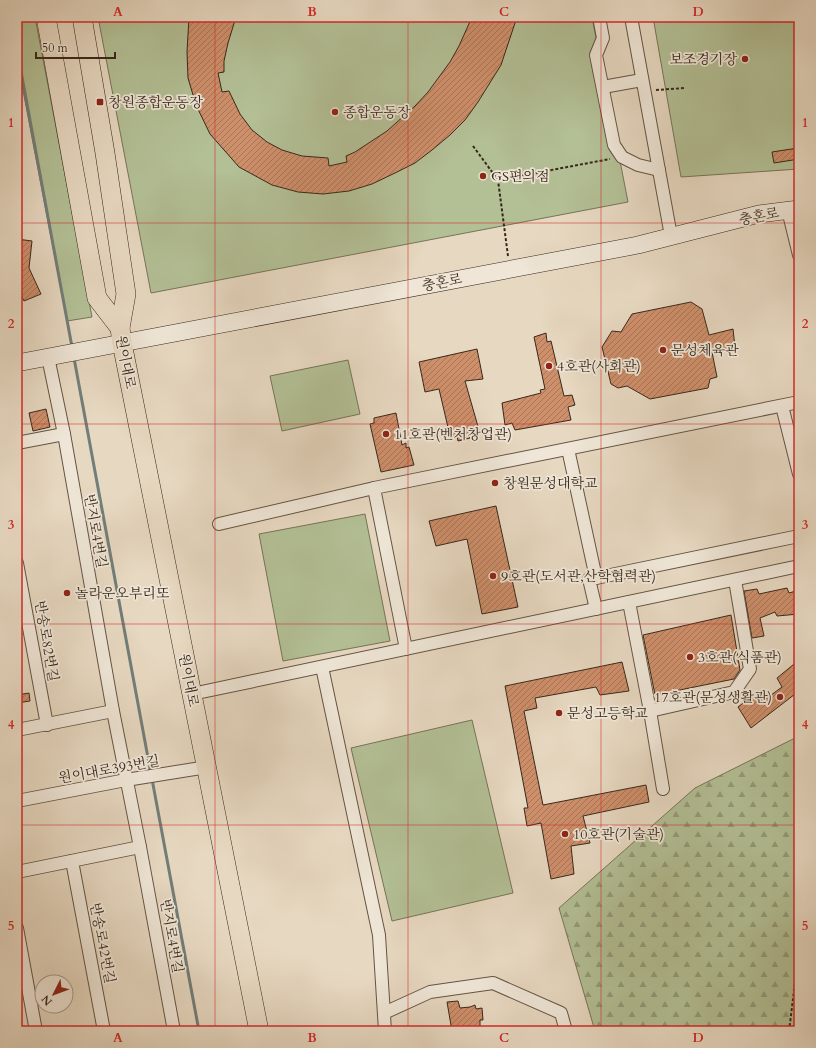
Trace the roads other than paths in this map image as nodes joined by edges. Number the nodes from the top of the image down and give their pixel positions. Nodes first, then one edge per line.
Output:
1 (46, 17) edge
2 (82, 17) edge
3 (599, 17) edge
4 (631, 17) edge
5 (643, 85) junction
6 (603, 87) junction
7 (659, 170) junction
8 (793, 210) edge
9 (671, 236) junction
10 (799, 255) edge
11 (121, 336) junction
12 (51, 356) junction
13 (17, 363) edge
14 (799, 402) edge
15 (782, 406) junction
16 (64, 434) junction
17 (17, 443) edge
18 (568, 449) junction
19 (799, 474) edge
20 (374, 488) junction
21 (219, 524) dead end
22 (799, 536) edge
23 (17, 563) edge
24 (799, 566) edge
25 (596, 578) junction
26 (735, 580) junction
27 (629, 602) junction
28 (596, 609) junction
29 (406, 649) junction
30 (322, 667) junction
31 (192, 694) junction
32 (113, 711) junction
33 (650, 711) junction
34 (47, 725) junction
35 (17, 730) edge
36 (206, 767) junction
37 (126, 780) junction
38 (663, 789) dead end
39 (17, 801) edge
40 (140, 847) junction
41 (72, 861) junction
42 (17, 872) edge
43 (17, 928) edge
44 (384, 1013) junction
45 (36, 1031) edge
46 (104, 1031) edge
47 (174, 1031) edge
48 (259, 1031) edge
49 (385, 1031) edge
50 (566, 1031) edge

1 - 11 main road, 원이대로
2 - 11 main road, 원이대로
3 - 6 street
4 - 5 street
5 - 6 street
5 - 7 street
6 - 7 street
7 - 9 street
8 - 9 main road, 충혼로
8 - 10 street
9 - 11 main road, 충혼로
11 - 12 main road, 충혼로
11 - 31 main road, 원이대로
12 - 13 main road
12 - 16 street, 반지로4번길
14 - 15 street
15 - 18 street
15 - 19 street
16 - 17 street
16 - 32 street, 반지로4번길
18 - 20 street
18 - 25 street
20 - 21 street
20 - 29 street
22 - 25 street
23 - 34 street, 반송로82번길
24 - 26 street
25 - 28 street
26 - 27 street
26 - 33 street
27 - 28 street
27 - 33 street
28 - 29 street
29 - 30 street
30 - 31 street
30 - 44 street
31 - 36 main road, 원이대로
32 - 34 street
32 - 37 street, 반지로4번길
33 - 38 street
34 - 35 street
36 - 37 street, 원이대로393번길
36 - 48 main road, 원이대로
37 - 39 street, 원이대로393번길
37 - 40 street, 반지로4번길
40 - 41 street
40 - 47 street, 반지로4번길
41 - 42 street
41 - 46 street, 반송로42번길
43 - 45 street
44 - 49 street
44 - 50 street

